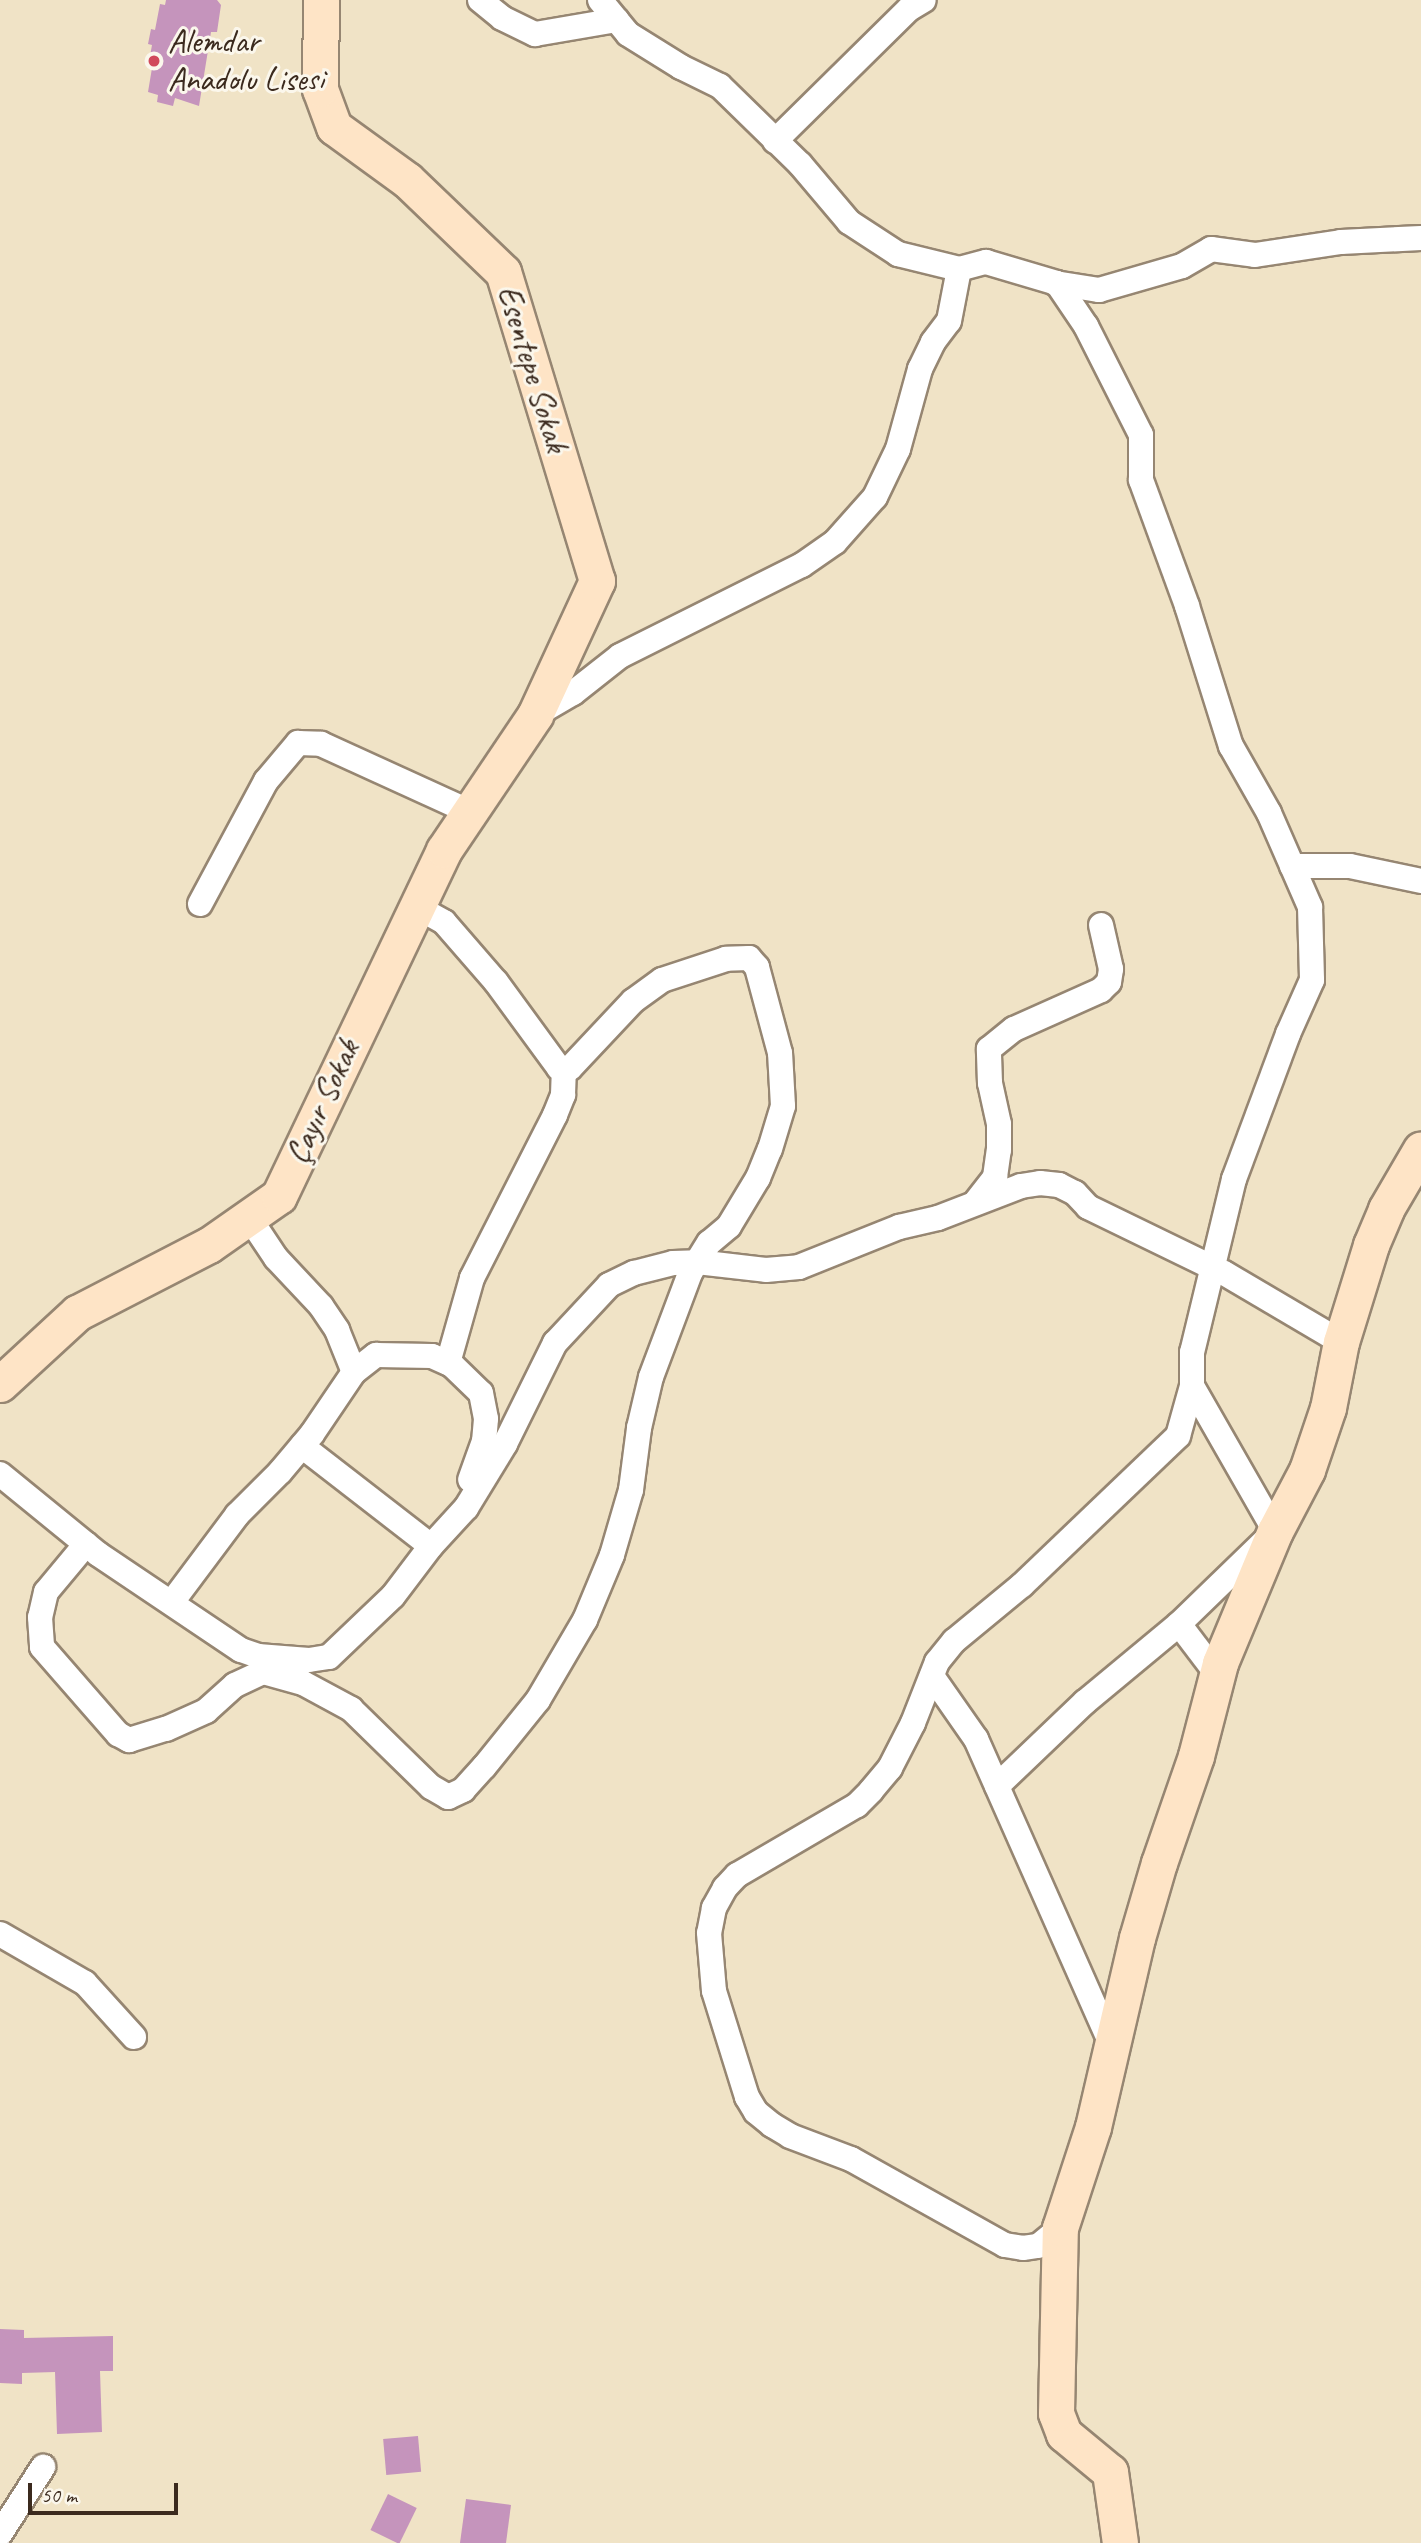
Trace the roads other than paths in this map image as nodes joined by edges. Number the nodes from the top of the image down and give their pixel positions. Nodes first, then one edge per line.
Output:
1 (321, 0) edge
2 (480, 0) edge
3 (600, 0) edge
4 (924, 0) edge
5 (617, 20) junction
6 (775, 141) junction
7 (1421, 238) edge
8 (958, 270) junction
9 (1055, 283) junction
10 (535, 715) junction
11 (470, 812) junction
12 (1292, 866) junction
13 (1421, 881) edge
14 (200, 904) dead end
15 (415, 906) junction
16 (1101, 925) dead end
17 (564, 1068) junction
18 (1421, 1149) edge
19 (972, 1207) junction
20 (250, 1219) junction
21 (696, 1262) junction
22 (1213, 1267) junction
23 (1341, 1342) junction
24 (448, 1363) junction
25 (354, 1371) junction
26 (0, 1384) edge
27 (1192, 1386) junction
28 (302, 1446) junction
29 (0, 1474) edge
30 (1275, 1531) junction
31 (439, 1537) junction
32 (86, 1544) junction
33 (172, 1602) junction
34 (1179, 1624) junction
35 (1217, 1674) junction
36 (932, 1676) junction
37 (997, 1786) junction
38 (0, 1934) edge
39 (134, 2037) dead end
40 (1111, 2044) junction
41 (1060, 2228) junction
42 (43, 2467) dead end
43 (0, 2534) edge
44 (1121, 2543) edge

1 - 10 street, Esentepe Sokak
2 - 5 street
3 - 5 street
4 - 6 street
5 - 6 street
6 - 8 street
7 - 9 street
8 - 9 street
8 - 10 street
9 - 12 street
10 - 11 street, Çayır Sokak
11 - 14 street
11 - 15 street, Çayır Sokak
12 - 13 street
12 - 22 street
15 - 17 street
15 - 20 street, Çayır Sokak
16 - 19 street
17 - 21 street
17 - 24 street
18 - 23 street
19 - 21 street
19 - 22 street
20 - 25 street
20 - 26 street, Çayır Sokak
21 - 31 street
21 - 32 street
22 - 23 street
22 - 27 street
23 - 30 street
24 - 25 street
24 - 31 street
25 - 28 street
27 - 30 street
27 - 36 street
28 - 31 street
28 - 33 street
29 - 32 street
30 - 34 street
30 - 35 street
31 - 33 street
32 - 33 street
34 - 35 street
34 - 37 street
35 - 40 street
36 - 37 street
36 - 41 street
37 - 40 street
38 - 39 street
40 - 41 street
41 - 44 street
42 - 43 street

